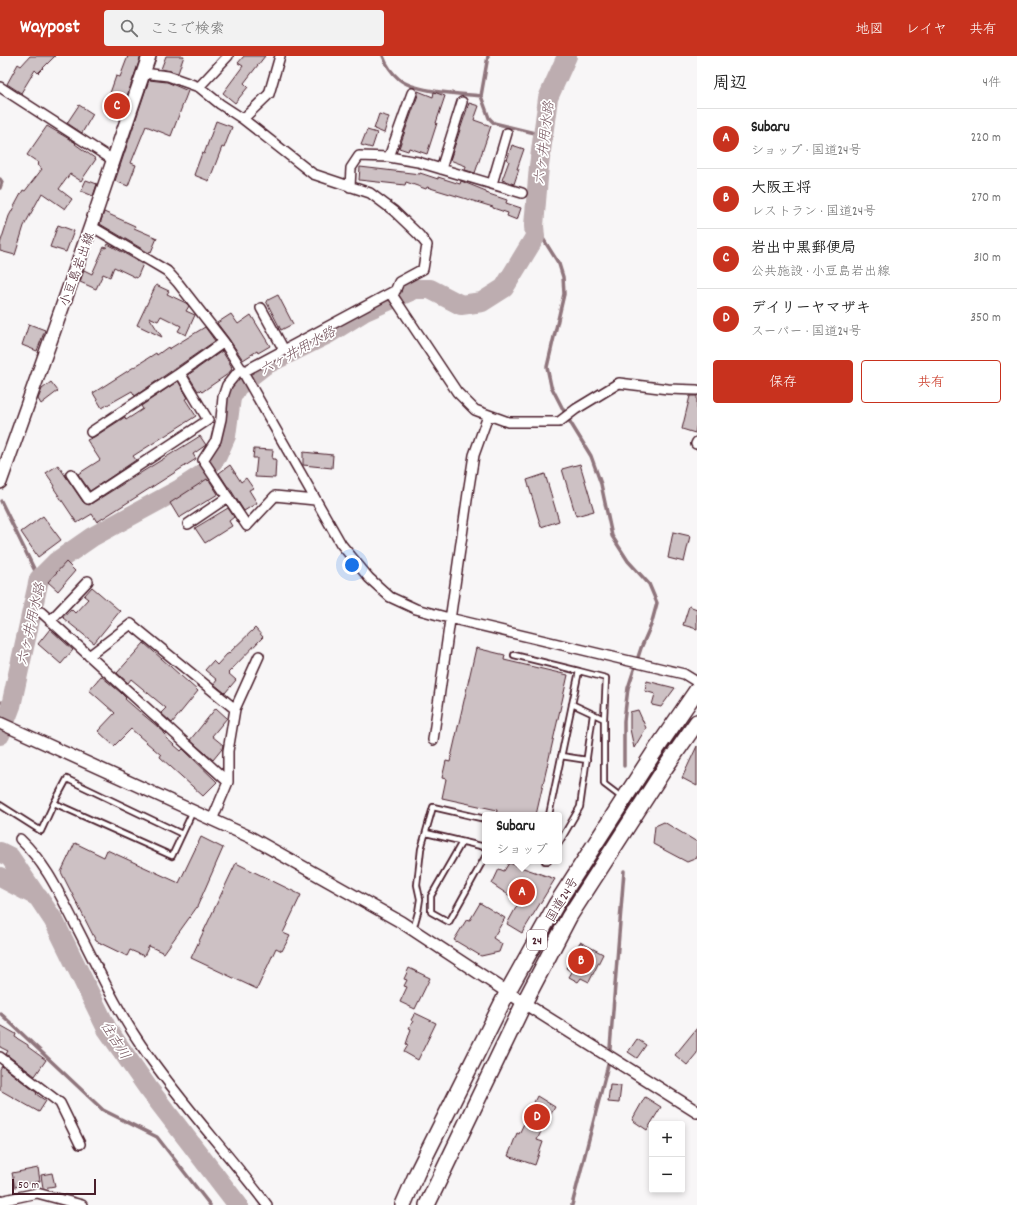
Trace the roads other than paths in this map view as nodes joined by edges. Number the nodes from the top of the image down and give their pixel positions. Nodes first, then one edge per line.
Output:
1 (149, 56) edge
2 (228, 56) edge
3 (280, 56) edge
4 (143, 73) junction
5 (0, 87) edge
6 (199, 87) junction
7 (412, 93) dead end
8 (462, 102) dead end
9 (244, 119) junction
10 (507, 133) dead end
11 (389, 157) junction
12 (112, 160) junction
13 (441, 169) junction
14 (492, 184) junction
15 (350, 187) junction
16 (522, 193) dead end
17 (91, 226) junction
18 (396, 290) junction
19 (261, 308) dead end
20 (224, 342) junction
21 (284, 350) junction
22 (180, 373) junction
23 (245, 374) junction
24 (697, 390) edge
25 (488, 416) junction
26 (91, 432) dead end
27 (71, 474) dead end
28 (0, 482) edge
29 (228, 497) junction
30 (315, 500) junction
31 (188, 524) dead end
32 (88, 581) dead end
33 (41, 612) dead end
34 (449, 618) junction
35 (50, 621) junction
36 (514, 655) dead end
37 (89, 656) junction
38 (259, 656) dead end
39 (579, 671) junction
40 (697, 682) edge
41 (697, 690) edge
42 (572, 704) junction
43 (235, 709) junction
44 (593, 714) junction
45 (604, 719) junction
46 (697, 722) edge
47 (4, 724) edge
48 (433, 740) dead end
49 (561, 756) junction
50 (587, 760) junction
51 (228, 782) junction
52 (624, 799) junction
53 (54, 803) junction
54 (0, 805) edge
55 (193, 811) junction
56 (550, 812) edge
57 (482, 818) edge
58 (212, 820) junction
59 (182, 834) junction
60 (426, 834) junction
61 (562, 834) edge
62 (20, 839) dead end
63 (462, 842) junction
64 (482, 846) edge
65 (482, 862) edge
66 (413, 930) junction
67 (508, 991) junction
68 (524, 1003) junction
69 (0, 1057) edge
70 (697, 1112) edge
71 (80, 1144) dead end
72 (0, 1201) edge
73 (82, 1205) edge
74 (267, 1205) edge
75 (403, 1205) edge
76 (427, 1205) edge

1 - 4 main road, 小豆島岩出線
2 - 6 street
3 - 9 street
4 - 6 street
4 - 12 main road, 小豆島岩出線
5 - 12 street
6 - 9 street
7 - 11 street
8 - 13 street
9 - 15 street
10 - 14 street
11 - 13 street
11 - 15 street
12 - 17 main road, 小豆島岩出線
13 - 14 street
14 - 16 street
15 - 18 street
17 - 20 street
17 - 28 main road, 小豆島岩出線
18 - 21 street
18 - 25 street
19 - 21 street
20 - 22 street
20 - 23 street
21 - 23 street
22 - 26 street
22 - 27 street
23 - 29 street
23 - 30 street
24 - 25 street
25 - 34 street
29 - 30 street
29 - 31 street
30 - 34 street
32 - 35 street
33 - 35 street
34 - 40 street
34 - 48 street
35 - 37 street
36 - 39 lane
37 - 43 street
37 - 51 street
38 - 43 street
39 - 42 lane
39 - 45 lane
41 - 52 highway, 国道24号 / 24
42 - 44 lane
42 - 49 lane
43 - 51 street
44 - 45 lane
44 - 50 lane
45 - 52 lane
46 - 68 highway, 国道24号 / 24
47 - 55 street
49 - 50 lane
49 - 56 lane
50 - 61 lane
51 - 58 street
52 - 67 highway, 国道24号 / 24
53 - 54 lane
53 - 59 lane
53 - 59 lane
55 - 58 street
55 - 59 lane
57 - 60 lane
58 - 66 street
60 - 63 lane
60 - 66 lane
62 - 74 street
63 - 64 lane
63 - 65 lane
66 - 67 street
67 - 68 street
67 - 75 highway, 国道24号 / 24
68 - 70 street
68 - 76 highway, 国道24号 / 24
69 - 71 street
72 - 73 street

